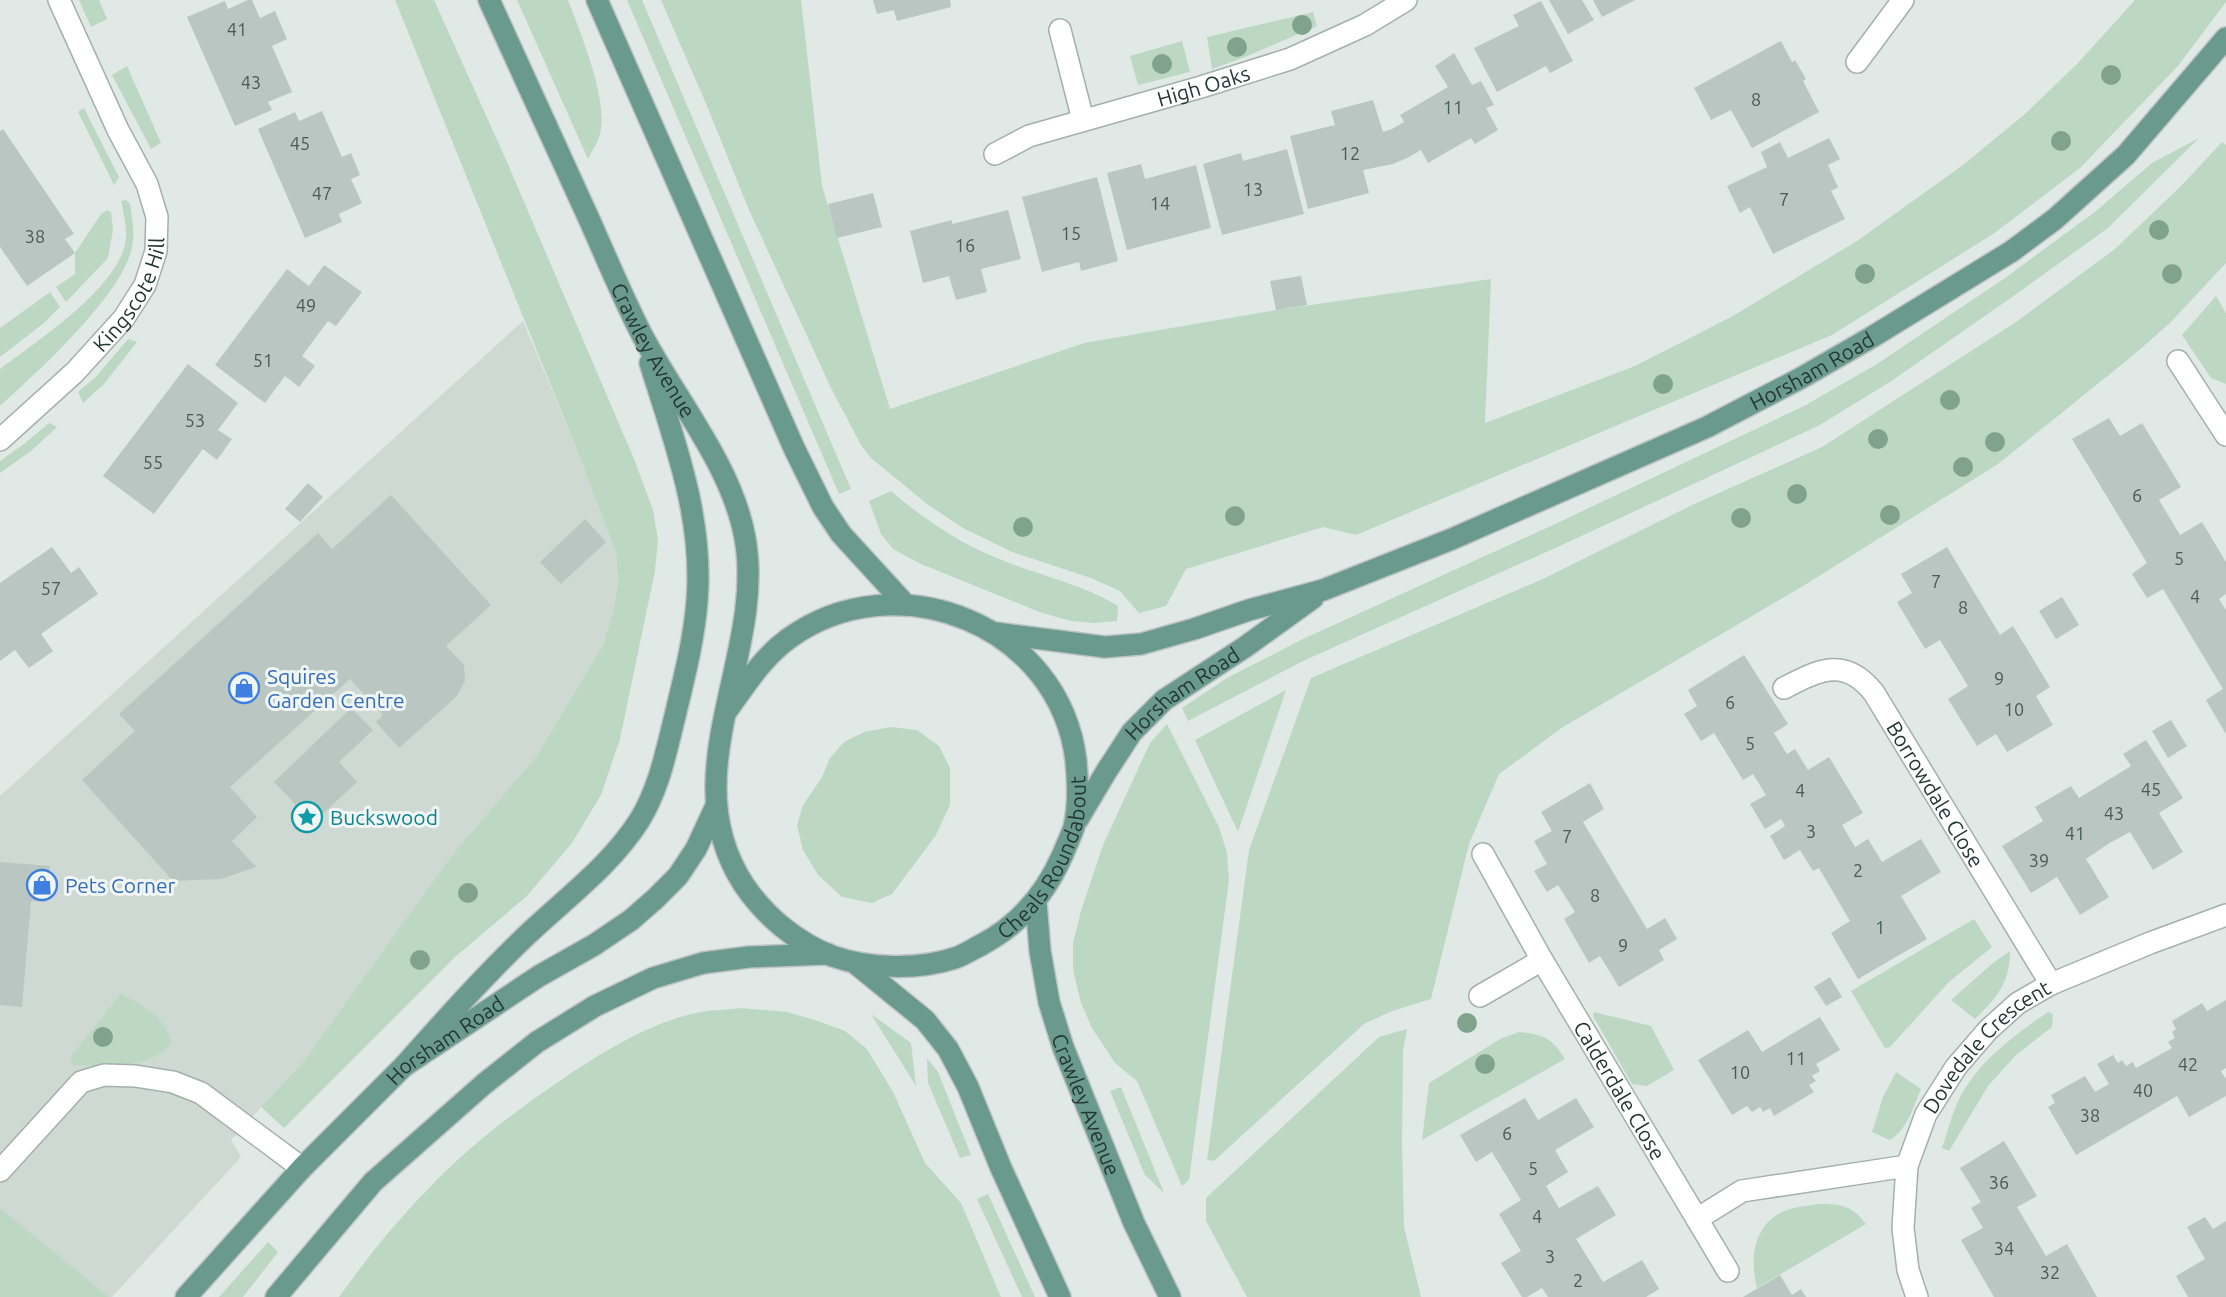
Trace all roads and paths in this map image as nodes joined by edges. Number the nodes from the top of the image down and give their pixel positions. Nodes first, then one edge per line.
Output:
1 (60, 0) edge
2 (489, 0) edge
3 (597, 0) edge
4 (1406, 0) edge
5 (1901, 1) edge
6 (1060, 30) dead end
7 (2225, 41) edge
8 (1857, 62) dead end
9 (1083, 120) junction
10 (995, 155) dead end
11 (641, 334) junction
12 (2178, 361) dead end
13 (2226, 435) edge
14 (0, 440) edge
15 (1323, 590) junction
16 (905, 604) junction
17 (996, 633) junction
18 (1784, 688) dead end
19 (726, 712) junction
20 (715, 808) junction
21 (1074, 827) junction
22 (1483, 854) dead end
23 (1036, 902) junction
24 (2226, 915) edge
25 (828, 954) junction
26 (1542, 960) junction
27 (855, 963) junction
28 (2051, 984) junction
29 (1480, 996) dead end
30 (404, 1066) junction
31 (1907, 1166) junction
32 (302, 1168) junction
33 (0, 1171) edge
34 (1698, 1219) junction
35 (1728, 1271) dead end
36 (186, 1297) edge
37 (276, 1297) edge
38 (1060, 1297) edge
39 (1170, 1297) edge
40 (1917, 1297) edge

1 - 14 street, Kingscote Hill
2 - 11 main road, Crawley Avenue
3 - 16 main road
4 - 9 street, High Oaks
5 - 8 street
6 - 9 street
7 - 15 main road, Horsham Road
9 - 10 street, High Oaks
11 - 19 main road, Crawley Avenue
11 - 30 main road
12 - 13 street
15 - 17 main road, Horsham Road
15 - 21 main road, Horsham Road
16 - 17 main road, Cheals Roundabout
16 - 19 main road, Cheals Roundabout
17 - 21 main road, Cheals Roundabout
18 - 28 street, Borrowdale Close
19 - 20 main road, Cheals Roundabout
20 - 25 main road, Cheals Roundabout
20 - 30 main road, Horsham Road
21 - 23 main road, Cheals Roundabout
22 - 26 street, Calderdale Close
23 - 27 main road, Cheals Roundabout
23 - 39 main road, Crawley Avenue
24 - 28 street, Dovedale Crescent
25 - 27 main road, Cheals Roundabout
25 - 37 main road
26 - 29 street
26 - 34 street, Calderdale Close
27 - 38 main road
28 - 31 street, Dovedale Crescent
30 - 32 main road, Horsham Road
31 - 34 street
31 - 40 street, Dovedale Crescent
32 - 33 street
32 - 36 main road, Horsham Road
34 - 35 street, Calderdale Close

